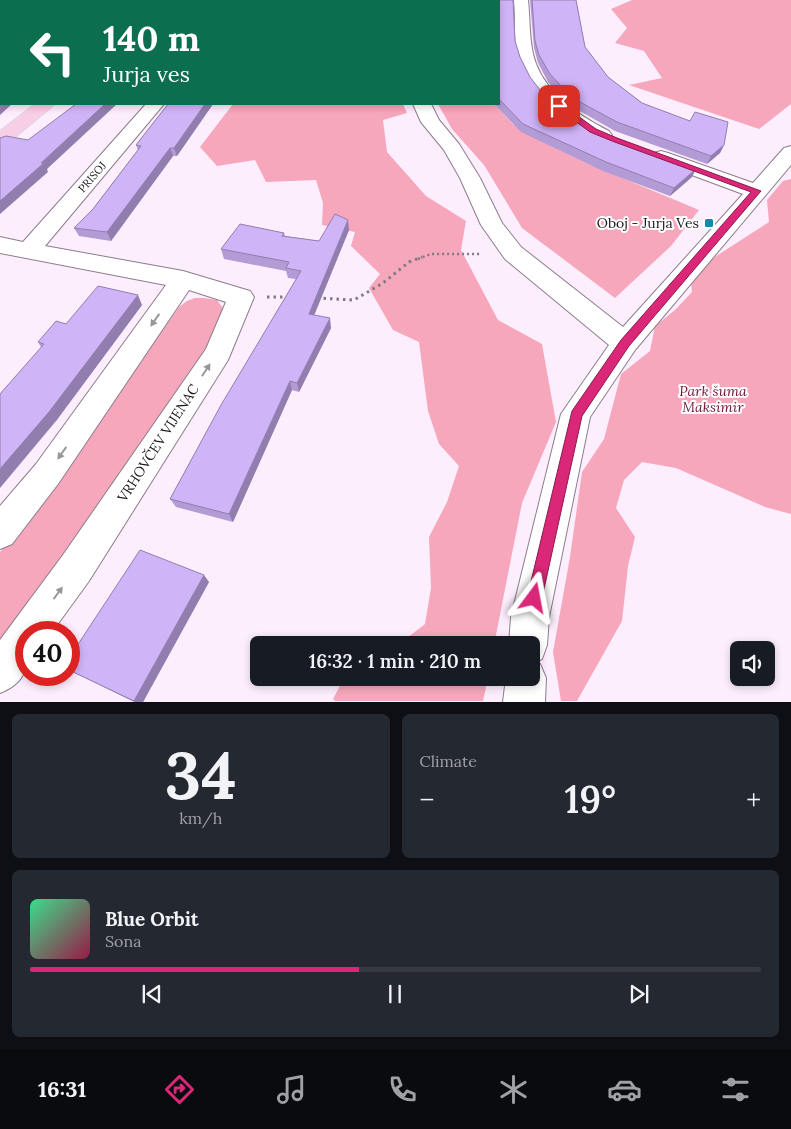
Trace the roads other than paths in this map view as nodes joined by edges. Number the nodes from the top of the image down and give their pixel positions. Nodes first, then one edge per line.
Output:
1 (521, 0) edge
2 (45, 105) edge
3 (154, 105) edge
4 (422, 105) edge
5 (0, 140) edge
6 (614, 140) edge
7 (641, 150) edge
8 (791, 152) edge
9 (756, 191) junction
10 (0, 245) edge
11 (29, 250) junction
12 (183, 280) junction
13 (625, 343) junction
14 (0, 532) edge
15 (37, 621) edge
16 (529, 636) edge
17 (15, 652) edge
18 (0, 673) edge
19 (525, 686) edge
20 (524, 702) edge

1 - 6 street
2 - 5 main road
3 - 11 street, PRISOJ
4 - 13 street
7 - 9 street
8 - 9 street
9 - 13 street
10 - 11 street, VRHOVČEV VIJENAC
11 - 12 street, VRHOVČEV VIJENAC
12 -> 14 street
15 -> 12 street, VRHOVČEV VIJENAC
13 - 16 street
17 - 18 street
19 - 20 street

